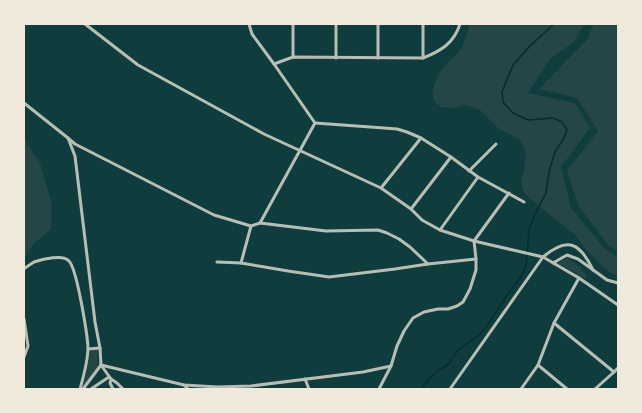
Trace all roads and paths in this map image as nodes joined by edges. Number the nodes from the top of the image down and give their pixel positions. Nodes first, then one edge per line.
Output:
1 (85, 24) edge
2 (249, 24) edge
3 (293, 24) edge
4 (336, 24) edge
5 (378, 24) edge
6 (423, 24) edge
7 (460, 24) edge
8 (294, 57) junction
9 (336, 58) junction
10 (378, 58) junction
11 (423, 58) junction
12 (274, 64) junction
13 (24, 103) edge
14 (315, 123) junction
15 (68, 138) junction
16 (421, 138) junction
17 (496, 144) dead end
18 (300, 150) junction
19 (451, 157) junction
20 (469, 171) junction
21 (478, 177) junction
22 (382, 188) junction
23 (509, 193) junction
24 (524, 202) dead end
25 (411, 209) junction
26 (260, 223) junction
27 (251, 226) junction
28 (440, 230) junction
29 (474, 241) junction
30 (543, 257) junction
31 (476, 259) junction
32 (217, 262) dead end
33 (241, 263) junction
34 (553, 263) junction
35 (428, 264) junction
36 (24, 269) edge
37 (593, 270) junction
38 (579, 278) junction
39 (618, 283) edge
40 (618, 305) edge
41 (24, 319) edge
42 (554, 323) junction
43 (100, 348) junction
44 (88, 349) junction
45 (24, 357) edge
46 (101, 365) junction
47 (538, 365) junction
48 (391, 366) junction
49 (618, 368) edge
50 (614, 372) junction
51 (110, 378) junction
52 (305, 379) junction
53 (184, 384) junction
54 (252, 387) edge
55 (80, 389) edge
56 (83, 389) edge
57 (91, 389) edge
58 (113, 389) edge
59 (123, 389) edge
60 (188, 389) edge
61 (309, 389) edge
62 (379, 389) edge
63 (450, 389) edge
64 (521, 389) edge
65 (567, 389) edge
66 (595, 389) edge

1 - 18 street
2 - 12 street
3 - 8 street
4 - 9 street
5 - 10 street
6 - 11 street
7 - 11 street
8 - 9 street
8 - 12 street
9 - 10 street
10 - 11 street
12 - 14 street
13 - 15 street
14 - 16 street
14 - 18 street
15 - 27 street
15 - 43 street
16 - 19 street
16 - 22 street
17 - 20 street
18 - 22 street
18 - 26 street
19 - 20 street
19 - 25 street
20 - 21 street
21 - 23 street
21 - 28 street
22 - 25 street
23 - 24 street
23 - 29 street
25 - 28 street
26 - 27 street
26 - 35 street
27 - 33 street
28 - 29 street
29 - 30 street
29 - 31 street
30 - 34 street
30 - 37 street
30 - 63 street
31 - 35 street
31 - 48 street
32 - 33 street
33 - 35 street
34 - 37 street
34 - 38 street
36 - 44 street
37 - 39 street
38 - 40 street
38 - 42 street
41 - 45 street
42 - 47 street
42 - 50 street
43 - 44 street
43 - 46 street
44 - 55 street
46 - 51 street
46 - 53 street
46 - 56 street
47 - 64 street
47 - 65 street
48 - 52 street
48 - 62 street
49 - 50 street
50 - 66 street
51 - 57 street
51 - 58 street
51 - 59 street
52 - 54 street
52 - 61 street
53 - 54 street
53 - 60 street

